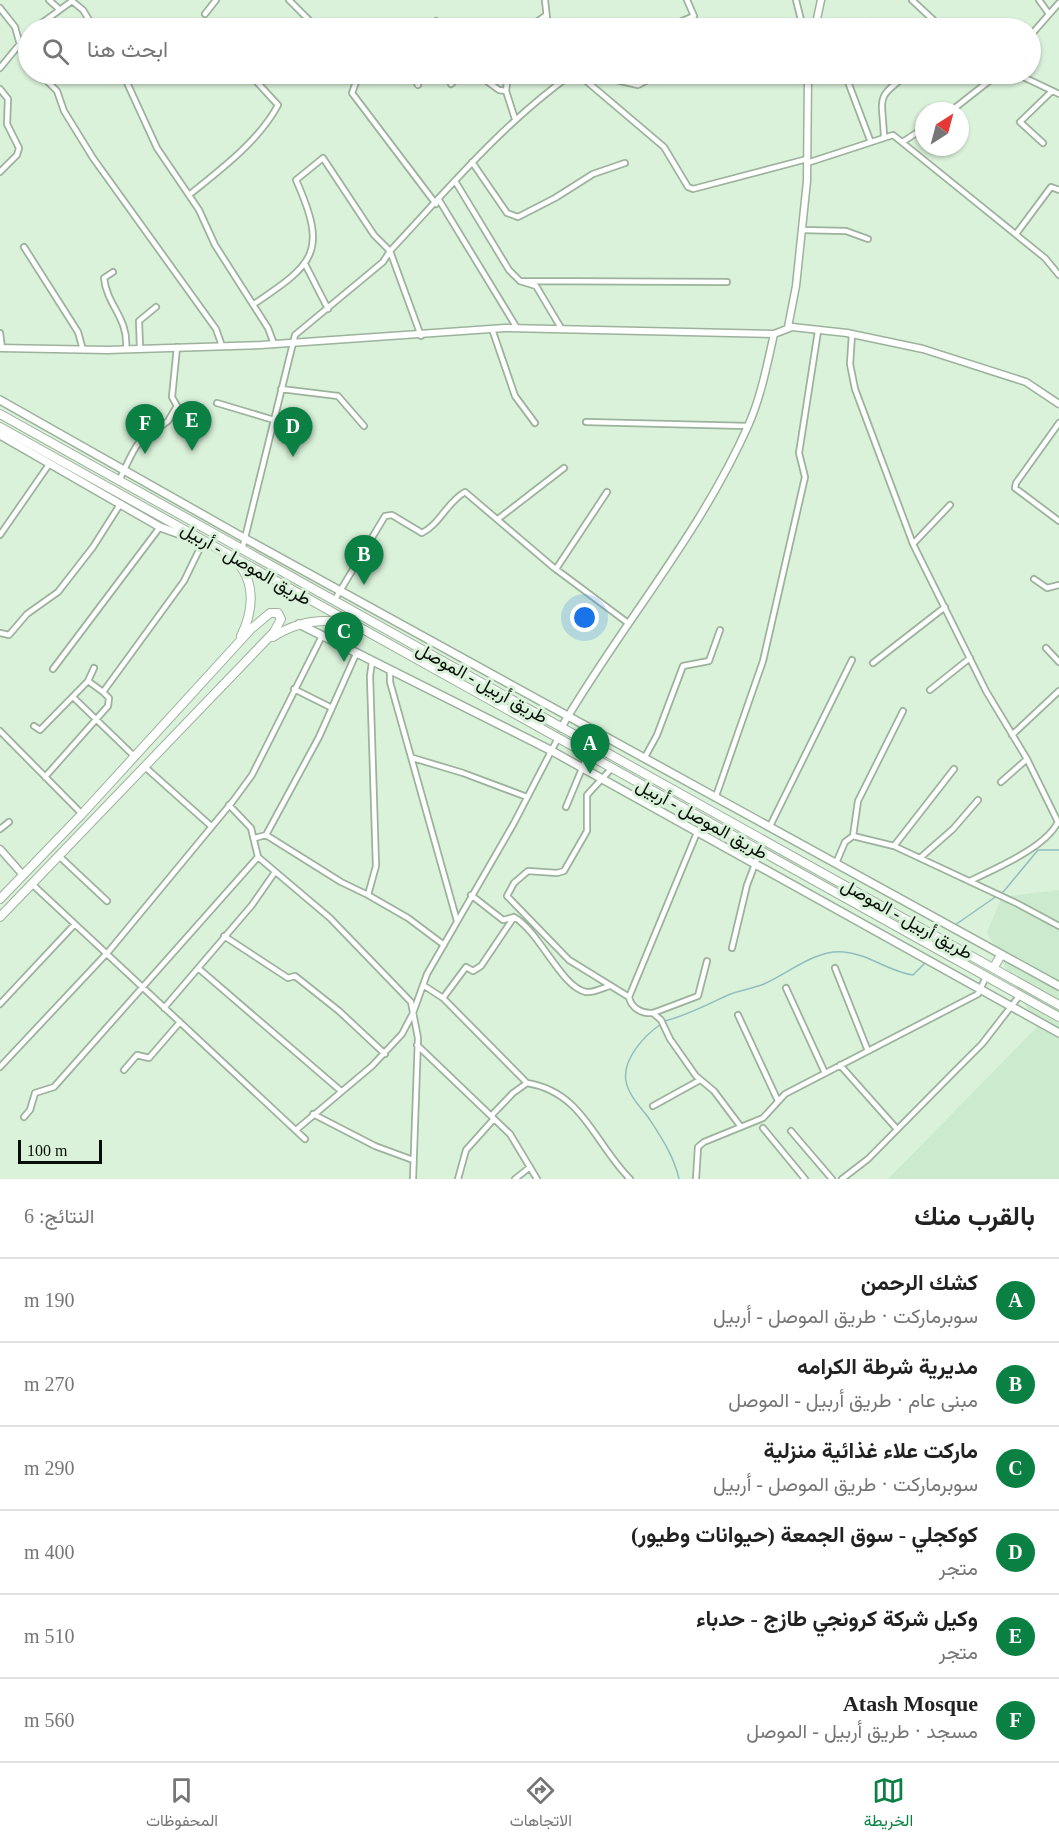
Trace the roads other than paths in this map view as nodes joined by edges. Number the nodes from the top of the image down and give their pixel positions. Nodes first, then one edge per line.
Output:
1 (49, 0) edge
2 (216, 0) edge
3 (289, 0) edge
4 (544, 0) edge
5 (687, 0) edge
6 (796, 0) edge
7 (820, 0) edge
8 (912, 0) edge
9 (1039, 0) edge
10 (1059, 3) edge
11 (0, 8) edge
12 (59, 9) junction
13 (205, 14) dead end
14 (1049, 14) junction
15 (546, 16) joint
16 (48, 18) edge
17 (88, 18) edge
18 (307, 18) edge
19 (543, 18) edge
20 (689, 18) edge
21 (800, 18) edge
22 (817, 18) edge
23 (931, 18) edge
24 (1041, 23) edge
25 (18, 34) edge
26 (18, 45) edge
27 (0, 68) edge
28 (50, 84) edge
29 (127, 84) edge
30 (259, 84) edge
31 (355, 84) edge
32 (491, 84) edge
33 (507, 84) edge
34 (559, 84) edge
35 (590, 84) edge
36 (808, 84) edge
37 (849, 84) edge
38 (894, 84) edge
39 (985, 84) edge
40 (1038, 84) edge
41 (0, 89) edge
42 (506, 91) junction
43 (1052, 91) junction
44 (1059, 94) edge
45 (962, 102) edge
46 (515, 119) junction
47 (915, 134) edge
48 (884, 136) junction
49 (870, 140) junction
50 (904, 141) junction
51 (1043, 143) dead end
52 (807, 161) junction
53 (472, 162) junction
54 (625, 163) dead end
55 (0, 172) edge
56 (455, 181) junction
57 (1059, 190) edge
58 (189, 195) junction
59 (437, 202) junction
60 (802, 230) junction
61 (1016, 234) junction
62 (867, 239) dead end
63 (24, 247) dead end
64 (390, 251) junction
65 (305, 264) junction
66 (113, 272) dead end
67 (1059, 275) edge
68 (520, 281) junction
69 (727, 282) dead end
70 (254, 304) junction
71 (156, 307) dead end
72 (328, 309) junction
73 (788, 327) junction
74 (517, 328) junction
75 (561, 328) junction
76 (492, 329) junction
77 (818, 331) junction
78 (0, 333) edge
79 (774, 334) junction
80 (852, 334) junction
81 (421, 336) junction
82 (292, 343) junction
83 (274, 345) junction
84 (177, 346) junction
85 (222, 346) junction
86 (1, 348) edge
87 (140, 348) junction
88 (126, 349) junction
89 (83, 350) junction
90 (281, 390) junction
91 (0, 400) edge
92 (217, 403) dead end
93 (1059, 404) edge
94 (0, 414) edge
95 (274, 420) junction
96 (586, 422) dead end
97 (535, 423) dead end
98 (1059, 423) edge
99 (364, 426) dead end
100 (748, 426) junction
101 (0, 427) edge
102 (0, 435) edge
103 (50, 464) junction
104 (125, 468) junction
105 (564, 468) dead end
106 (119, 481) junction
107 (607, 492) dead end
108 (121, 503) junction
109 (950, 505) dead end
110 (498, 519) junction
111 (1059, 521) edge
112 (160, 527) junction
113 (0, 536) edge
114 (244, 538) junction
115 (203, 542) junction
116 (913, 544) junction
117 (214, 545) junction
118 (242, 550) junction
119 (226, 552) junction
120 (556, 569) junction
121 (1034, 579) dead end
122 (1059, 585) edge
123 (339, 590) junction
124 (334, 601) junction
125 (945, 607) junction
126 (628, 622) junction
127 (299, 624) junction
128 (361, 628) junction
129 (720, 630) dead end
130 (0, 633) edge
131 (322, 636) junction
132 (237, 644) junction
133 (262, 645) junction
134 (1046, 648) dead end
135 (356, 654) junction
136 (970, 658) junction
137 (852, 660) dead end
138 (372, 662) junction
139 (1059, 662) edge
140 (873, 663) dead end
141 (94, 668) dead end
142 (53, 669) dead end
143 (390, 671) junction
144 (88, 681) junction
145 (294, 689) junction
146 (930, 690) dead end
147 (1059, 691) edge
148 (103, 692) junction
149 (73, 697) junction
150 (332, 708) junction
151 (903, 711) dead end
152 (568, 716) junction
153 (97, 720) junction
154 (34, 726) dead end
155 (561, 728) junction
156 (0, 731) edge
157 (1012, 735) junction
158 (558, 738) junction
159 (552, 751) junction
160 (588, 754) junction
161 (135, 757) junction
162 (413, 758) junction
163 (645, 758) junction
164 (1027, 759) junction
165 (145, 767) junction
166 (582, 768) junction
167 (612, 768) junction
168 (954, 769) dead end
169 (45, 777) junction
170 (601, 778) junction
171 (1001, 782) dead end
172 (716, 796) junction
173 (527, 797) junction
174 (978, 800) dead end
175 (229, 805) junction
176 (566, 807) dead end
177 (82, 814) junction
178 (705, 820) junction
179 (9, 822) dead end
180 (211, 826) junction
181 (770, 826) junction
182 (0, 829) edge
183 (698, 832) junction
184 (266, 835) junction
185 (853, 836) junction
186 (255, 838) junction
187 (894, 846) junction
188 (0, 849) edge
189 (760, 851) junction
190 (59, 856) junction
191 (258, 857) junction
192 (920, 858) junction
193 (836, 863) junction
194 (755, 864) junction
195 (275, 872) junction
196 (23, 875) junction
197 (970, 881) junction
198 (32, 884) junction
199 (368, 895) junction
200 (471, 895) junction
201 (0, 898) edge
202 (107, 901) dead end
203 (0, 917) edge
204 (514, 918) junction
205 (458, 921) junction
206 (74, 925) junction
207 (1059, 926) edge
208 (224, 936) junction
209 (444, 945) junction
210 (732, 948) dead end
211 (106, 955) junction
212 (1001, 955) junction
213 (707, 961) dead end
214 (994, 967) junction
215 (198, 968) junction
216 (835, 968) dead end
217 (986, 977) junction
218 (423, 985) junction
219 (609, 986) junction
220 (1059, 986) edge
221 (141, 988) junction
222 (786, 988) dead end
223 (981, 990) junction
224 (1020, 995) junction
225 (629, 997) junction
226 (443, 998) junction
227 (0, 1004) edge
228 (1059, 1005) edge
229 (1010, 1006) junction
230 (164, 1008) junction
231 (413, 1013) junction
232 (653, 1013) junction
233 (738, 1015) dead end
234 (1059, 1017) edge
235 (180, 1022) junction
236 (1059, 1033) edge
237 (417, 1045) junction
238 (868, 1051) junction
239 (385, 1054) junction
240 (840, 1065) junction
241 (0, 1067) edge
242 (124, 1070) dead end
243 (825, 1073) junction
244 (700, 1080) junction
245 (527, 1083) junction
246 (341, 1091) junction
247 (778, 1101) junction
248 (653, 1106) dead end
249 (313, 1114) junction
250 (24, 1117) dead end
251 (492, 1118) junction
252 (741, 1127) junction
253 (763, 1128) dead end
254 (896, 1128) junction
255 (296, 1130) junction
256 (791, 1131) dead end
257 (305, 1138) dead end
258 (413, 1160) junction
259 (530, 1167) junction
260 (413, 1179) edge
261 (458, 1179) edge
262 (515, 1179) edge
263 (537, 1179) edge
264 (630, 1179) edge
265 (696, 1179) edge
266 (805, 1179) edge
267 (832, 1179) edge
268 (842, 1179) edge

1 - 12 street
2 - 13 street
3 - 18 street
4 - 15 street
5 - 20 street
6 - 21 street
7 - 22 street
8 - 23 street
9 - 14 street
10 - 14 street
11 - 25 street
12 - 16 street
12 - 17 street
14 - 24 street
15 - 19 street
26 - 27 street
28 - 85 street
29 - 58 street
30 - 58 street
31 - 59 street
32 - 42 street
33 - 42 street
34 - 46 street
35 - 52 street
36 - 52 street
37 - 49 street
38 - 48 street
39 - 45 street
40 - 43 street
41 - 55 street
42 - 46 street
43 - 44 street
43 - 51 street
46 - 53 street
47 - 50 street
48 - 49 street
48 - 50 street
49 - 52 street
50 - 61 street
52 - 60 street
53 - 54 street
53 - 56 street
56 - 59 street
56 - 68 street
57 - 61 street
58 - 70 street
59 - 64 street
59 - 74 street
60 - 62 street
60 - 73 street
61 - 67 street
63 - 89 street
64 - 65 street
64 - 72 street
64 - 81 street
65 - 70 street
65 - 72 street
66 - 88 street
68 - 69 street
68 - 75 street
70 - 83 street
71 - 87 street
72 - 82 street
73 - 77 street
73 - 79 street
74 - 75 street
74 - 76 street
75 - 79 street
76 - 81 street
76 - 97 street
77 - 80 street
77 - 172 street
78 - 86 street
79 - 100 street
80 - 93 street
80 - 116 street
81 - 82 street
82 - 83 street
82 - 90 street
83 - 85 street
84 - 85 street
84 - 87 street
84 - 104 street
86 - 89 street
87 - 88 street
88 - 89 street
90 - 95 street
90 - 99 street
91 - 104 main road
92 - 95 street
94 - 106 main road, طريق أربيل - الموصل
95 - 114 street
96 - 100 street
98 - 111 street
100 - 126 street
101 - 117 main road, طريق الموصل - أربيل
102 - 103 main road
103 - 108 main road
103 - 113 street
104 - 106 street
104 - 114 main road
105 - 110 street
106 - 118 main road, طريق أربيل - الموصل
107 - 120 street
108 - 112 main road
108 - 130 street
109 - 116 street
110 - 120 street
110 - 123 street
112 - 115 main road
112 - 142 street
114 - 118 street
114 - 123 main road
115 - 117 main road
115 - 148 street
116 - 125 street
117 - 119 main road, طريق الموصل - أربيل
118 - 124 main road, طريق أربيل - الموصل
119 - 128 main road, طريق الموصل - أربيل
119 - 132 main road
120 - 126 street
121 - 122 street
123 - 124 street
123 - 152 main road
124 - 155 main road, طريق أربيل - الموصل
125 - 136 street
125 - 140 street
126 - 152 street
127 - 128 main road
127 - 131 main road
127 - 133 main road
128 - 158 main road, طريق الموصل - أربيل
129 - 163 street
131 - 135 main road
131 - 145 street
132 - 133 main road
132 - 161 main road
133 - 165 main road
134 - 139 street
135 - 138 main road
135 - 150 street
136 - 146 street
136 - 157 street
137 - 181 street
138 - 143 main road
138 - 199 street
141 - 144 street
143 - 159 main road
143 - 162 street
144 - 148 street
144 - 149 street
145 - 150 street
145 - 175 street
147 - 157 street
148 - 153 street
149 - 153 street
149 - 154 street
150 - 184 street
151 - 185 street
152 - 155 street
152 - 163 main road
153 - 161 street
153 - 169 street
155 - 214 main road, طريق أربيل - الموصل
156 - 169 street
157 - 164 street
158 - 159 street
158 - 160 main road, طريق الموصل - أربيل
159 - 166 main road
159 - 173 street
160 - 166 street
160 - 167 main road, طريق الموصل - أربيل
161 - 177 main road
162 - 173 street
162 - 205 street
163 - 172 main road
164 - 171 street
164 - 197 street
165 - 180 street
165 - 190 main road
166 - 170 main road
166 - 176 street
167 - 170 street
167 - 178 main road, طريق الموصل - أربيل
168 - 187 street
169 - 177 street
170 - 183 main road
170 - 219 street
172 - 181 main road
173 - 200 street
174 - 192 street
175 - 180 street
175 - 186 street
177 - 196 main road
178 - 183 street
178 - 189 main road, طريق الموصل - أربيل
179 - 182 street
180 - 211 street
181 - 193 main road
183 - 194 main road
183 - 225 street
184 - 186 street
184 - 199 street
185 - 187 street
185 - 193 street
186 - 191 street
187 - 192 street
188 - 196 street
189 - 194 street
189 - 217 main road, طريق الموصل - أربيل
190 - 198 main road
190 - 202 street
191 - 195 street
191 - 221 street
192 - 197 street
193 - 212 main road
194 - 210 street
194 - 223 main road
195 - 208 street
195 - 231 street
196 - 201 main road
197 - 207 street
198 - 203 main road
198 - 206 street
199 - 209 street
200 - 204 street
200 - 205 street
204 - 219 street
204 - 226 street
205 - 209 street
206 - 211 street
206 - 227 street
208 - 215 street
208 - 239 street
209 - 218 street
211 - 221 street
211 - 241 street
212 - 214 main road
212 - 220 main road
213 - 232 street
214 - 228 main road, طريق أربيل - الموصل
215 - 230 street
215 - 246 street
216 - 238 street
217 - 223 street
217 - 224 main road, طريق الموصل - أربيل
218 - 226 street
218 - 231 street
219 - 225 street
221 - 230 street
221 - 250 street
222 - 243 street
223 - 229 main road
223 - 238 street
224 - 229 street
224 - 234 main road, طريق الموصل - أربيل
225 - 232 street
226 - 245 street
229 - 236 main road
229 - 254 street
230 - 235 street
231 - 237 street
231 - 239 street
232 - 244 street
233 - 247 street
235 - 242 street
235 - 255 street
237 - 251 street
237 - 258 street
238 - 240 street
239 - 246 street
240 - 243 street
240 - 254 street
243 - 247 street
244 - 248 street
244 - 252 street
245 - 251 street
245 - 264 street
246 - 249 street
247 - 252 street
249 - 255 street
249 - 258 street
251 - 259 street
251 - 261 street
252 - 265 street
253 - 266 street
254 - 268 street
255 - 257 street
256 - 267 street
258 - 260 street
259 - 262 street
259 - 263 street

